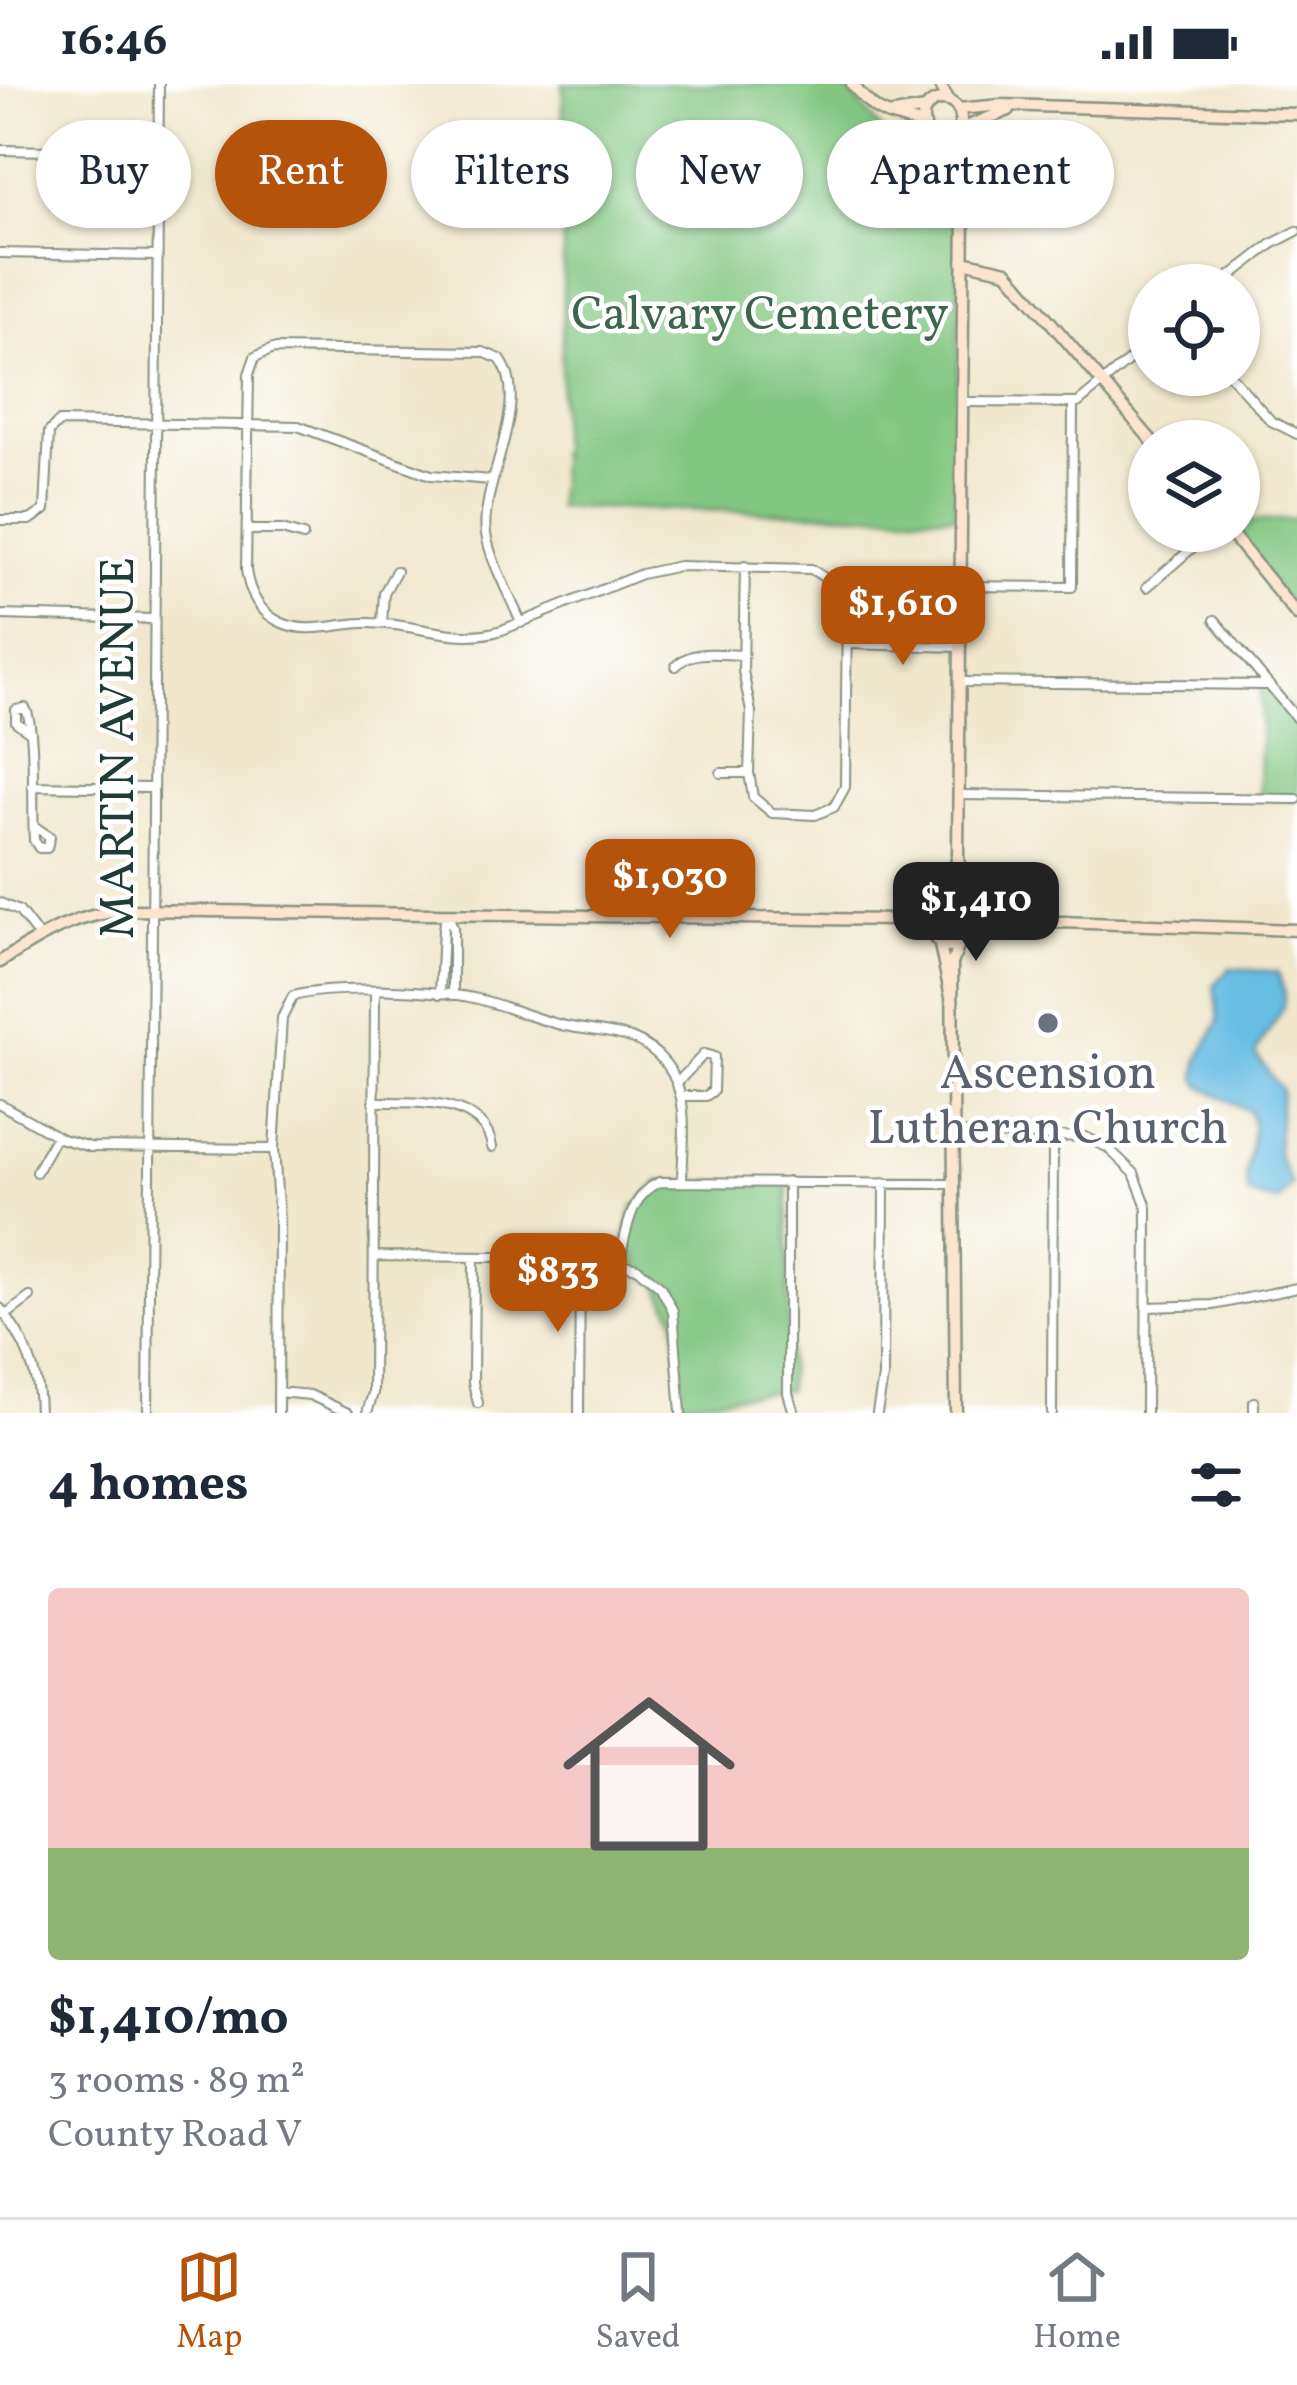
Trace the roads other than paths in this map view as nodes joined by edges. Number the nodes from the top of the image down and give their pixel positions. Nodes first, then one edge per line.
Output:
1 (159, 84) edge
2 (852, 84) edge
3 (930, 84) edge
4 (939, 84) edge
5 (954, 105) junction
6 (930, 106) junction
7 (1018, 107) junction
8 (1297, 114) edge
9 (888, 115) junction
10 (158, 120) edge
11 (901, 120) edge
12 (928, 120) edge
13 (961, 120) edge
14 (986, 120) edge
15 (0, 150) edge
16 (36, 151) edge
17 (157, 228) edge
18 (963, 228) edge
19 (1297, 231) edge
20 (0, 253) edge
21 (157, 256) junction
22 (963, 260) junction
23 (1247, 264) edge
24 (1128, 362) edge
25 (1103, 383) junction
26 (1249, 396) edge
27 (963, 402) junction
28 (1073, 404) junction
29 (1134, 420) edge
30 (154, 423) junction
31 (248, 424) junction
32 (1297, 434) edge
33 (491, 480) junction
34 (0, 520) edge
35 (247, 530) junction
36 (303, 536) dead end
37 (1188, 552) edge
38 (1245, 552) edge
39 (745, 566) junction
40 (396, 571) dead end
41 (961, 586) junction
42 (1147, 587) dead end
43 (1297, 615) edge
44 (0, 616) edge
45 (152, 619) junction
46 (1215, 620) dead end
47 (521, 622) junction
48 (382, 623) junction
49 (847, 644) junction
50 (960, 647) junction
51 (743, 655) junction
52 (676, 666) dead end
53 (960, 682) junction
54 (1269, 686) junction
55 (1297, 719) edge
56 (31, 733) dead end
57 (748, 772) junction
58 (721, 773) dead end
59 (31, 786) junction
60 (150, 788) junction
61 (958, 795) junction
62 (1297, 800) edge
63 (34, 826) dead end
64 (958, 856) junction
65 (0, 903) edge
66 (151, 909) junction
67 (448, 913) junction
68 (941, 913) junction
69 (966, 916) junction
70 (894, 920) junction
71 (1060, 922) junction
72 (1297, 930) edge
73 (932, 932) junction
74 (39, 937) junction
75 (963, 943) junction
76 (940, 945) junction
77 (0, 962) edge
78 (375, 992) junction
79 (440, 994) junction
80 (453, 995) junction
81 (955, 1011) junction
82 (677, 1083) junction
83 (681, 1096) junction
84 (374, 1102) junction
85 (0, 1104) edge
86 (956, 1133) junction
87 (1053, 1135) junction
88 (56, 1136) junction
89 (492, 1147) dead end
90 (147, 1148) junction
91 (274, 1149) junction
92 (36, 1172) dead end
93 (682, 1181) junction
94 (788, 1182) junction
95 (884, 1183) junction
96 (956, 1184) junction
97 (374, 1256) junction
98 (474, 1257) junction
99 (580, 1258) junction
100 (619, 1262) junction
101 (1297, 1288) edge
102 (30, 1297) dead end
103 (1146, 1307) junction
104 (3, 1312) edge
105 (278, 1392) junction
106 (478, 1403) dead end
107 (39, 1413) edge
108 (148, 1413) edge
109 (278, 1413) edge
110 (348, 1413) edge
111 (367, 1413) edge
112 (579, 1413) edge
113 (681, 1413) edge
114 (794, 1413) edge
115 (877, 1413) edge
116 (956, 1413) edge
117 (1052, 1413) edge
118 (1146, 1413) edge

1 - 10 street, MARTIN AVENUE
2 - 9 main road
3 - 6 main road
4 - 5 main road
5 - 6 main road
5 - 7 main road
5 - 13 main road
6 - 9 main road
6 - 12 main road
7 - 8 main road
7 - 14 main road
9 - 11 main road
15 - 16 street
17 - 21 street, MARTIN AVENUE
18 - 22 main road
19 - 23 street
20 - 21 street
21 - 30 street, MARTIN AVENUE
22 - 25 main road
22 - 27 main road
24 - 25 street
25 - 28 street
25 - 29 main road
26 - 32 street
27 - 28 street
27 - 41 main road
28 - 41 street
30 - 31 street
30 - 34 street
30 - 45 street, MARTIN AVENUE
31 - 33 street
31 - 33 street
31 - 35 street
33 - 47 street
35 - 36 street
35 - 48 street
37 - 42 street
38 - 43 main road
39 - 47 street
39 - 49 street
39 - 51 street
40 - 48 street
41 - 50 main road
44 - 45 street
45 - 60 street, MARTIN AVENUE
46 - 54 street
47 - 48 street
49 - 50 street
49 - 57 street
50 - 53 main road
51 - 52 street
51 - 57 street
53 - 54 street
53 - 61 main road
54 - 55 street
56 - 59 street
57 - 58 street
59 - 60 street
59 - 63 street
60 - 66 street, MARTIN AVENUE
61 - 62 street
61 - 64 main road
64 - 68 main road
64 - 69 main road
65 - 74 street
66 - 67 main road
66 - 74 main road
66 - 90 street, MARTIN AVENUE
67 - 70 main road
67 - 79 street
67 - 80 street
68 - 69 main road
68 - 70 main road
68 - 73 main road
69 - 71 main road
69 - 75 main road
70 - 73 main road
71 - 72 main road
71 - 75 main road
73 - 76 main road
74 - 77 main road
75 - 76 main road
75 - 81 main road
76 - 81 main road
78 - 79 street
78 - 84 street
78 - 91 street
79 - 80 street
80 - 82 street
81 - 86 main road
82 - 83 street
82 - 83 street
83 - 93 street
84 - 89 street
84 - 97 street
85 - 88 street
86 - 87 street
86 - 96 main road
87 - 103 street
87 - 117 street
88 - 90 street
88 - 92 street
90 - 91 street
90 - 108 street, MARTIN AVENUE
91 - 105 street
93 - 94 street
93 - 100 street
94 - 95 street
94 - 114 street
95 - 96 street
95 - 115 street
96 - 116 main road
97 - 98 street
97 - 111 street
98 - 99 street
98 - 106 street
99 - 100 street
99 - 112 street
100 - 113 street
101 - 103 street
102 - 104 street
103 - 118 street
104 - 107 street
105 - 109 street
105 - 110 street

